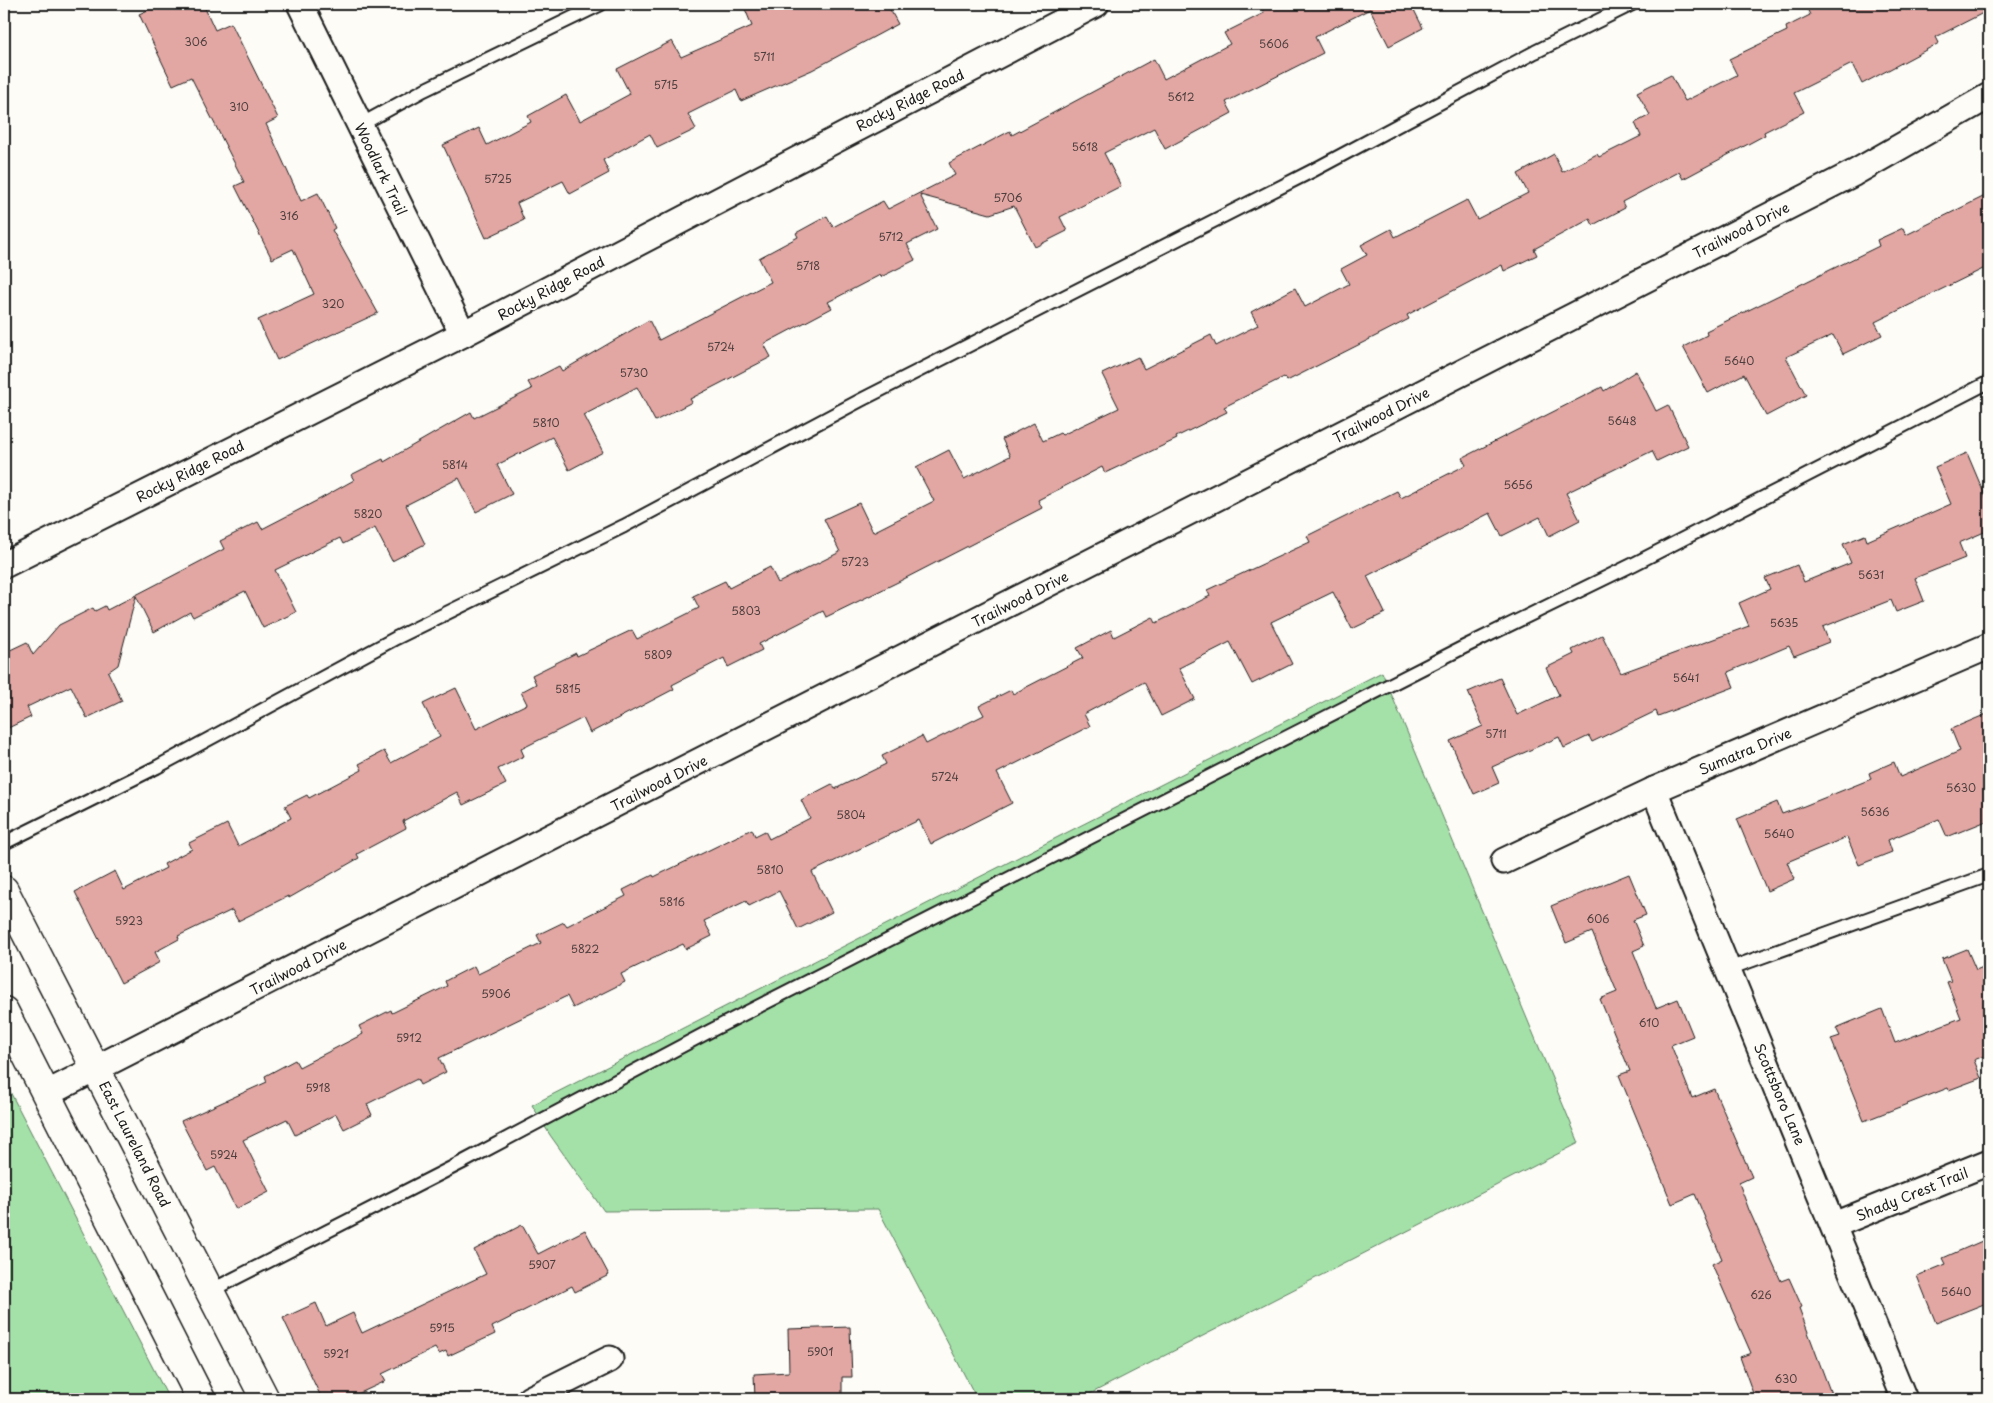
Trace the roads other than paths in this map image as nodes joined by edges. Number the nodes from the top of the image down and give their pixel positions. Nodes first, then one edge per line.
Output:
1 (300, 4) edge
2 (601, 4) edge
3 (1096, 4) edge
4 (1632, 4) edge
5 (1989, 96) edge
6 (360, 125) junction
7 (463, 334) junction
8 (1989, 382) edge
9 (4, 565) edge
10 (1989, 646) edge
11 (1654, 790) junction
12 (4, 843) edge
13 (1504, 862) dead end
14 (1989, 876) edge
15 (4, 890) edge
16 (1728, 969) junction
17 (4, 1011) edge
18 (97, 1070) junction
19 (46, 1094) junction
20 (1989, 1162) edge
21 (1834, 1225) junction
22 (210, 1291) junction
23 (610, 1359) dead end
24 (201, 1399) edge
25 (265, 1399) edge
26 (530, 1399) edge
27 (1904, 1399) edge

1 - 6 street, Woodlark Trail
2 - 6 lane
3 - 7 street, Rocky Ridge Road
4 - 12 lane
5 - 18 street, Trailwood Drive
6 - 7 street, Woodlark Trail
7 - 9 street, Rocky Ridge Road
8 - 22 lane
10 - 11 street, Sumatra Drive
11 - 13 street, Sumatra Drive
11 - 16 street, Scottsboro Lane
14 - 16 lane
15 - 18 main road, East Laureland Road
16 - 21 street, Scottsboro Lane
17 - 19 main road
18 - 19 street, Trailwood Drive
18 - 22 main road, East Laureland Road
19 - 24 main road
20 - 21 street, Shady Crest Trail
21 - 27 street, Scottsboro Lane
22 - 25 main road, East Laureland Road
23 - 26 street

